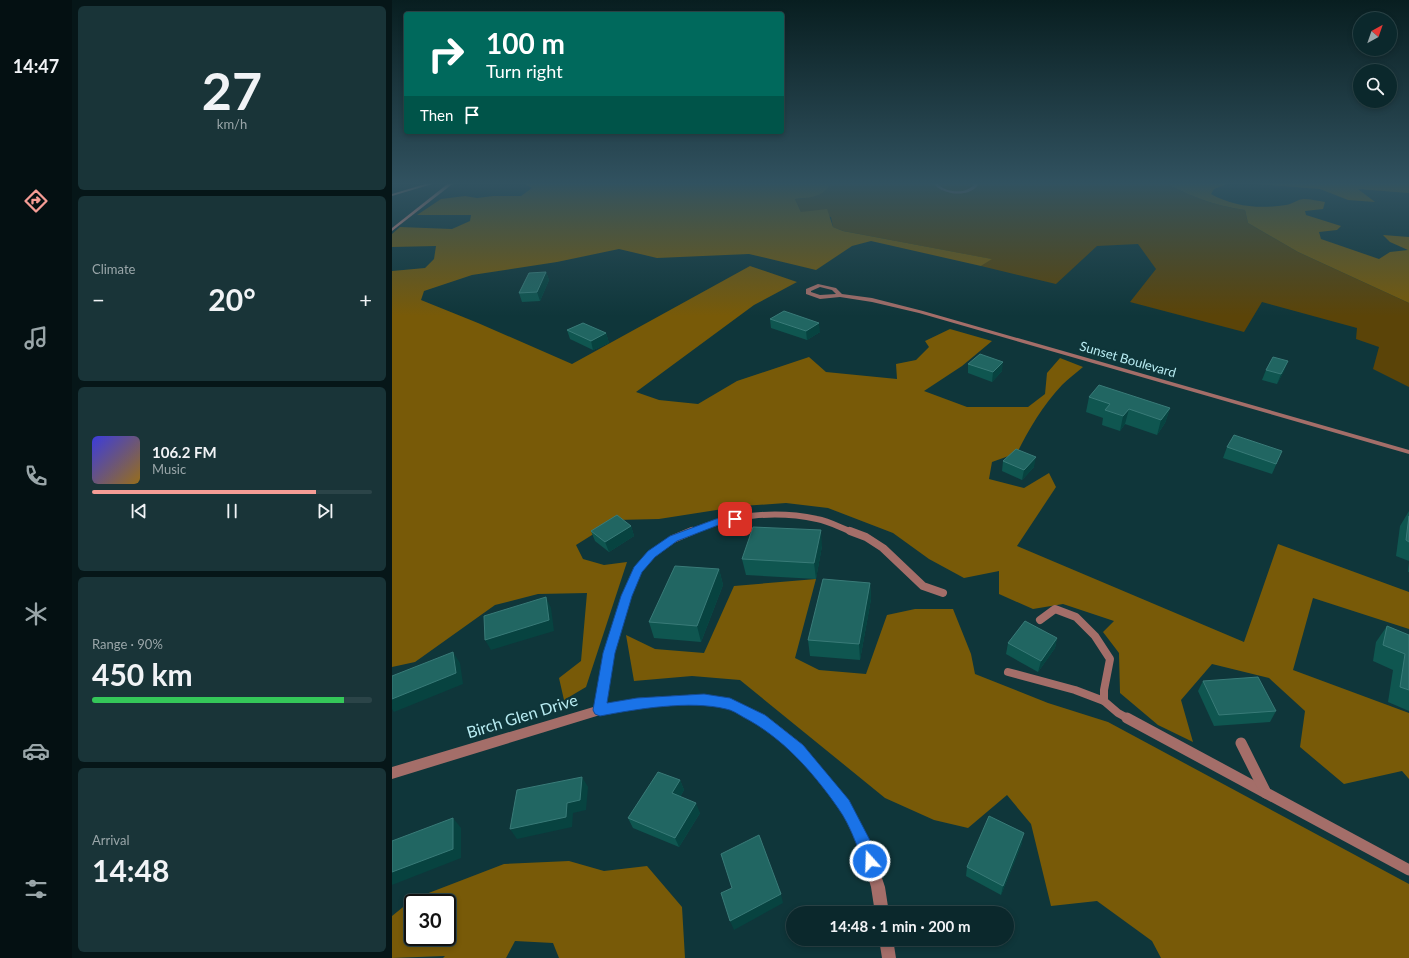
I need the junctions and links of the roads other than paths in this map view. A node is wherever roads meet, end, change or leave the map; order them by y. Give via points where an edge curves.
1 (840, 295) junction
2 (1409, 452) edge
3 (943, 593) dead end
4 (1040, 620) dead end
5 (1008, 672) dead end
6 (1104, 701) junction
7 (600, 710) junction
8 (1241, 743) dead end
9 (392, 773) edge
10 (1266, 793) junction
11 (1409, 870) edge
12 (881, 906) edge
13 (887, 946) edge
14 (889, 958) edge

1 - 1 street, Sunset Boulevard via 829,287 820,286 808,290 812,295 820,297
1 - 2 street, Sunset Boulevard via 921,312
3 - 7 lane via 923,586 883,548 866,537 818,519 772,514 720,521 673,539 652,554 638,570 626,596 609,653
4 - 6 lane via 1055,609 1076,616 1095,636 1110,659
5 - 6 lane via 1075,690
6 - 10 lane via 1118,713
7 - 9 street, Birch Glen Drive
7 - 12 street, Birch Glen Drive via 637,703 704,699 730,704 760,719 799,749 844,804 866,848
8 - 10 lane
10 - 11 lane
13 - 14 street

